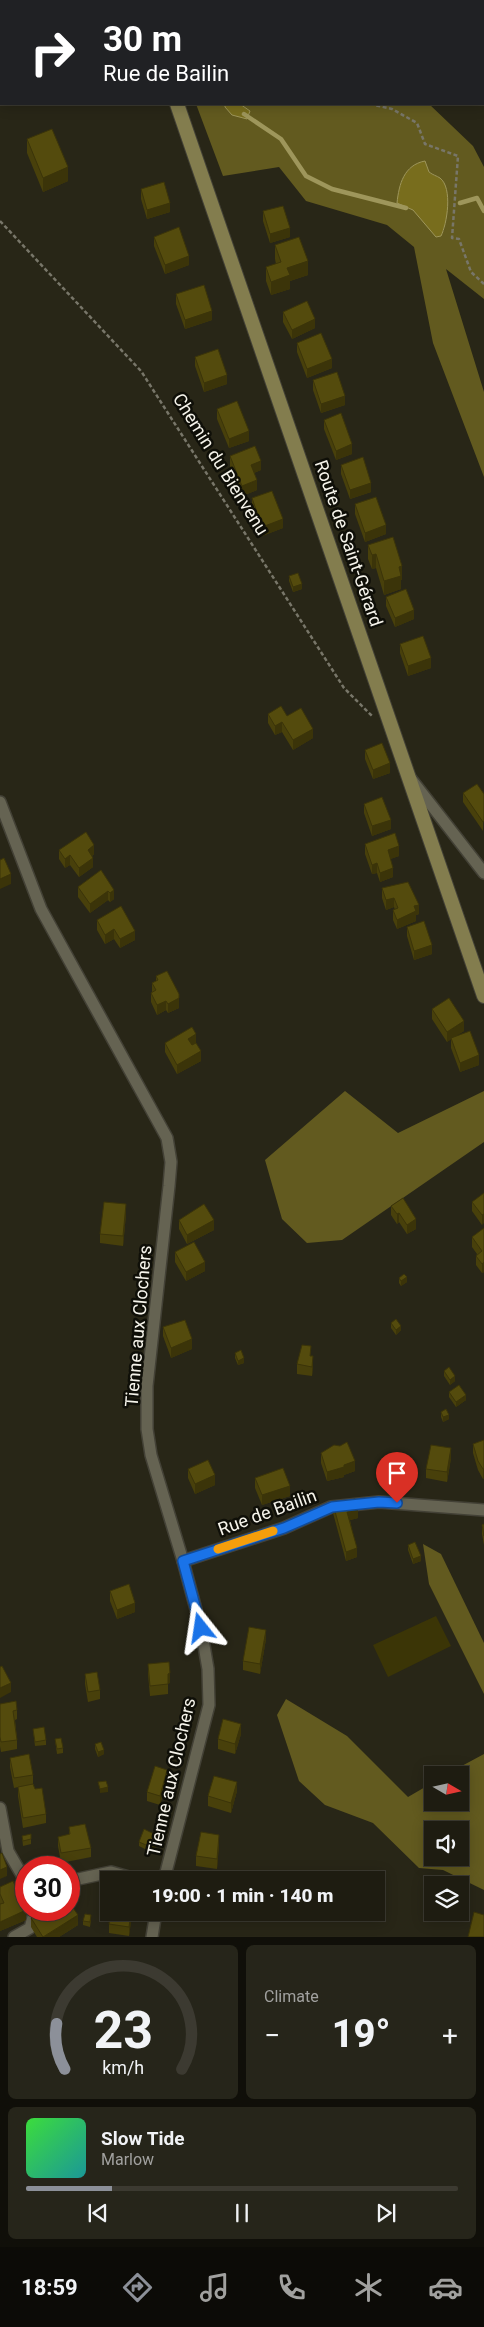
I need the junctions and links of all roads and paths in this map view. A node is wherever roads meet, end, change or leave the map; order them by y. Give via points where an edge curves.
1 (177, 105) edge
2 (374, 105) edge
3 (0, 221) edge
4 (484, 284) edge
5 (376, 720) dead end
6 (409, 776) junction
7 (0, 802) edge
8 (484, 873) edge
9 (484, 996) edge
10 (484, 1510) edge
11 (183, 1561) junction
12 (0, 1808) edge
13 (15, 1863) edge
14 (166, 1871) edge
15 (100, 1874) edge
16 (80, 1879) edge
17 (32, 1921) edge
18 (155, 1921) edge
19 (14, 1937) edge
20 (152, 1937) edge

1 - 6 main road, Route de Saint-Gérard
2 - 4 path via 392,109 417,123 425,144 458,156 452,238 460,239 471,272
3 - 5 path, Chemin du Bienvenu via 141,371 344,688
6 - 8 street
6 - 9 main road, Route de Saint-Gérard
7 - 11 street, Tienne aux Clochers via 41,908 167,1138 169,1186 147,1386 147,1429 151,1455
10 - 11 street, Rue de Bailin via 379,1502 332,1507 284,1528
11 - 14 street, Tienne aux Clochers via 203,1636 209,1705
12 - 13 street via 8,1851
15 - 16 street
17 - 19 street via 30,1928
18 - 20 street

